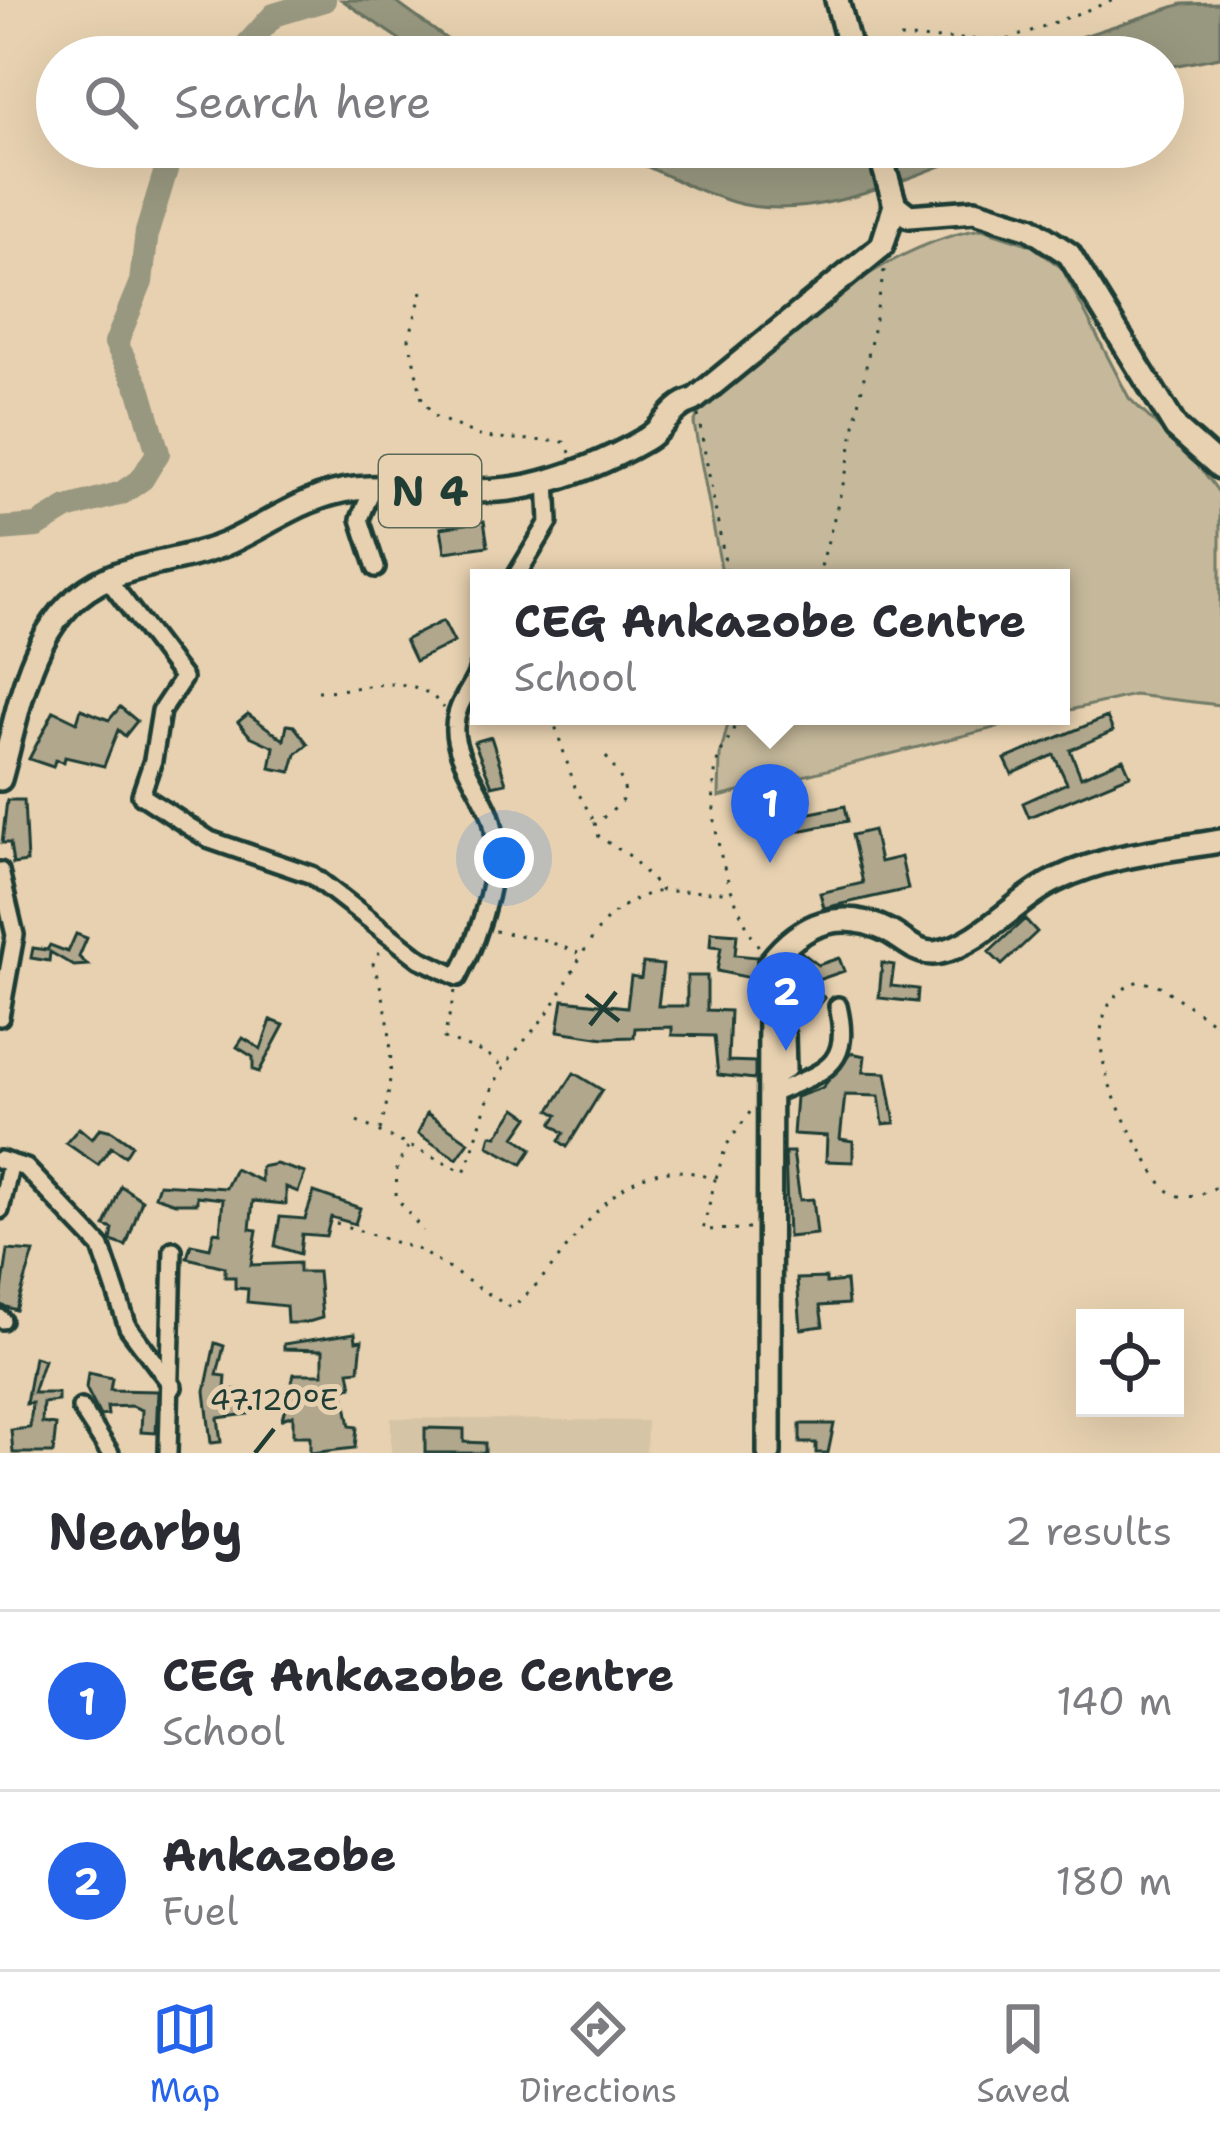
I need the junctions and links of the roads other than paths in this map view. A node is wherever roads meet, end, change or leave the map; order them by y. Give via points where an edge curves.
1 (837, 0) edge
2 (846, 36) edge
3 (884, 168) edge
4 (895, 205) junction
5 (1220, 467) edge
6 (548, 479) junction
7 (371, 490) junction
8 (376, 568) dead end
9 (520, 569) edge
10 (107, 578) junction
11 (470, 683) edge
12 (0, 778) edge
13 (1220, 841) edge
14 (0, 871) edge
15 (838, 1006) dead end
16 (0, 1018) edge
17 (769, 1088) junction
18 (5, 1161) edge
19 (0, 1210) edge
20 (173, 1250) dead end
21 (173, 1387) junction
22 (81, 1408) dead end
23 (110, 1453) edge
24 (168, 1453) edge
25 (769, 1453) edge

1 - 2 main road
3 - 4 main road
4 - 5 main road via 909,216 975,211 1030,228 1069,254 1176,428
4 - 6 main road, N 4 via 891,229 867,263 680,404 650,437
6 - 7 main road, N 4 via 469,492
6 - 9 street via 549,522
7 - 8 street via 359,519
7 - 10 main road, N 4 via 305,503 196,555
10 - 11 street via 183,678 160,711 141,795 210,840 312,875 436,970 458,977 497,858 454,732
10 - 12 main road, N 4 via 52,621
13 - 17 main road via 1133,852 1057,879 945,951 919,951 848,918 802,931 770,963
14 - 16 street via 15,935
15 - 17 street via 842,1052 829,1067
17 - 25 main road
18 - 19 street
18 - 21 street via 26,1168 101,1247 128,1328
20 - 21 street
21 - 24 street
22 - 23 street

